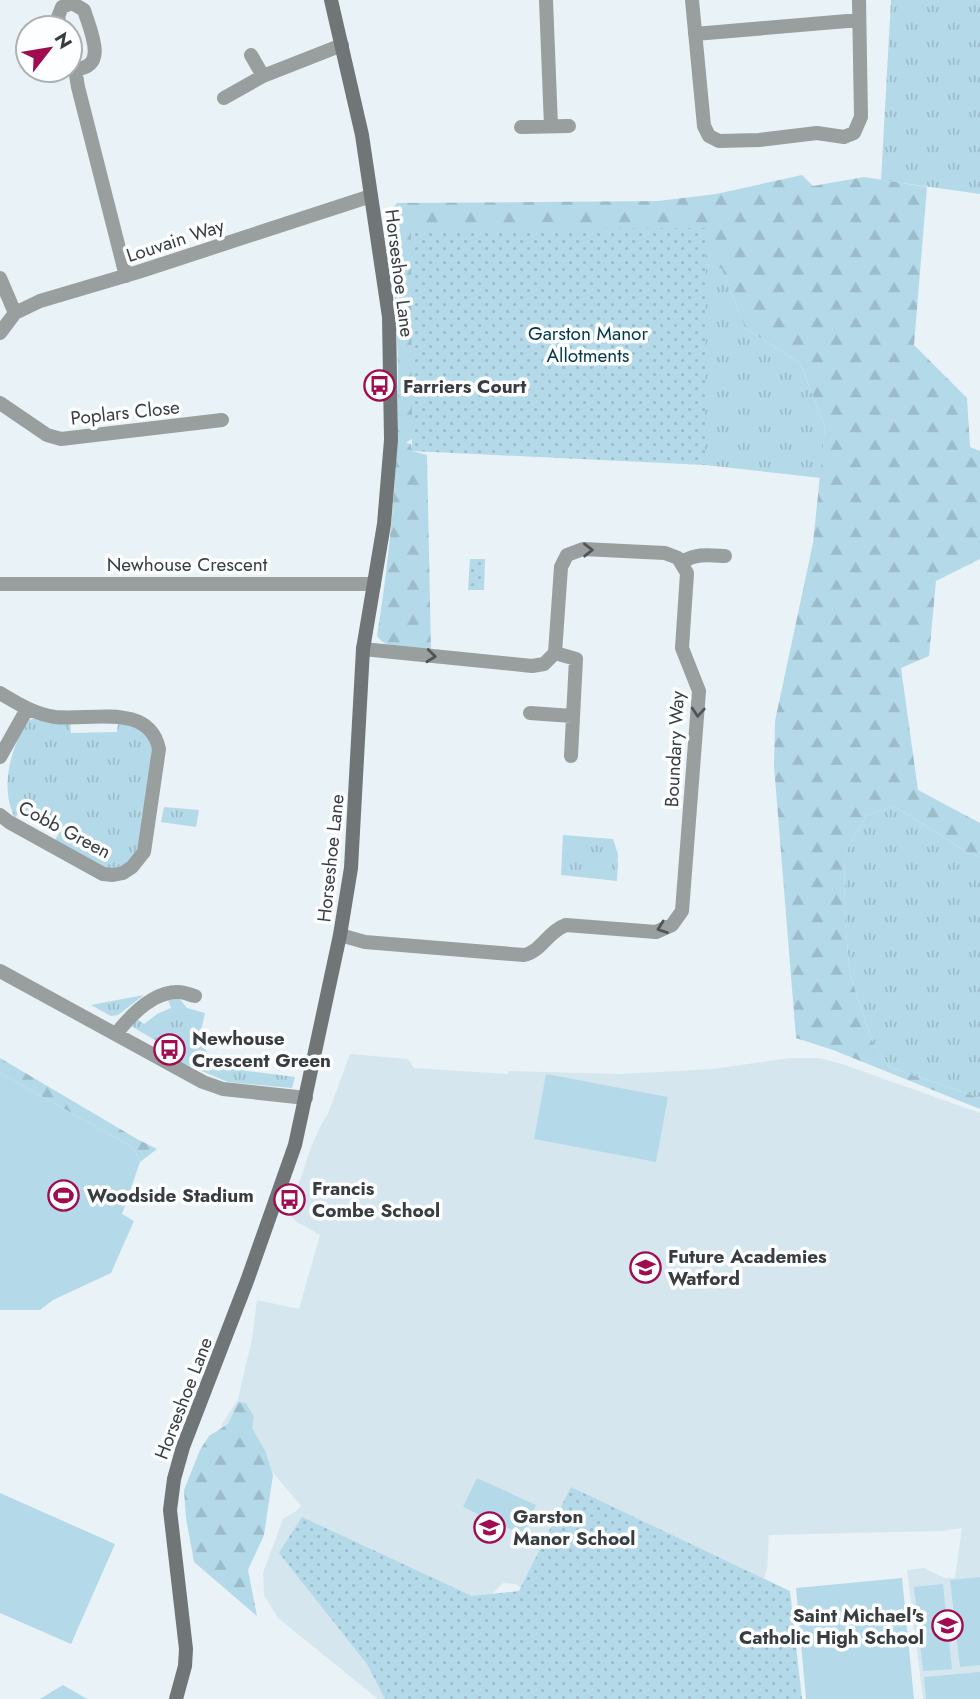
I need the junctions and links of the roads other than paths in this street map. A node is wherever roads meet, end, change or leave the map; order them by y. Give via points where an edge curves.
1 (331, 0) edge
2 (546, 0) edge
3 (692, 0) edge
4 (859, 0) edge
5 (59, 14) edge
6 (84, 14) edge
7 (84, 16) edge
8 (859, 20) junction
9 (695, 34) junction
10 (342, 45) junction
11 (251, 55) dead end
12 (84, 65) edge
13 (263, 76) junction
14 (77, 84) edge
15 (225, 98) dead end
16 (551, 126) junction
17 (569, 126) dead end
18 (521, 127) dead end
19 (371, 196) junction
20 (127, 275) junction
21 (0, 278) edge
22 (15, 313) junction
23 (0, 333) edge
24 (0, 403) edge
25 (222, 421) dead end
26 (725, 556) dead end
27 (682, 562) junction
28 (0, 584) edge
29 (374, 584) junction
30 (363, 649) junction
31 (555, 653) junction
32 (0, 693) edge
33 (27, 709) junction
34 (530, 713) dead end
35 (572, 716) junction
36 (570, 756) dead end
37 (0, 757) edge
38 (0, 815) edge
39 (340, 935) junction
40 (0, 971) edge
41 (195, 996) dead end
42 (116, 1034) junction
43 (306, 1098) junction
44 (176, 1699) edge

1 - 10 street, Horseshoe Lane
2 - 16 street
3 - 9 street
4 - 8 street
5 - 6 street via 72,3 81,6
7 - 12 street via 96,54 90,65
8 - 9 street
8 - 9 street via 861,117 854,133 844,136 817,133 719,141 709,135 704,126
10 - 13 street
10 - 19 street, Horseshoe Lane
11 - 13 street
13 - 15 street
14 - 20 street
16 - 17 street
16 - 18 street
19 - 20 street, Louvain Way
19 - 29 street, Horseshoe Lane via 389,317 391,440
20 - 22 street, Louvain Way
21 - 22 street
22 - 23 street, Louvain Way
24 - 25 street, Poplars Close via 47,435 61,439
26 - 27 street via 702,554
31 -> 27 street via 561,567 567,555 583,549 665,553
27 -> 39 street, Boundary Way via 688,584 682,648 699,691 678,919 656,932 566,925 524,955 365,942
28 - 29 street, Newhouse Crescent
29 - 30 street, Horseshoe Lane
30 -> 31 street via 532,666 544,664
30 - 39 street, Horseshoe Lane via 352,858
31 - 35 street via 576,659
32 - 33 street, Cobb Green
33 - 37 street
33 - 38 street, Cobb Green via 54,717 127,718 150,729 159,749 144,852 124,873 103,874
34 - 35 street
35 - 36 street
39 - 43 street, Horseshoe Lane
40 - 42 street
41 - 42 street via 179,992 154,998
42 - 43 street via 223,1089
43 - 44 street, Horseshoe Lane via 271,1217 174,1479 170,1521 186,1648

